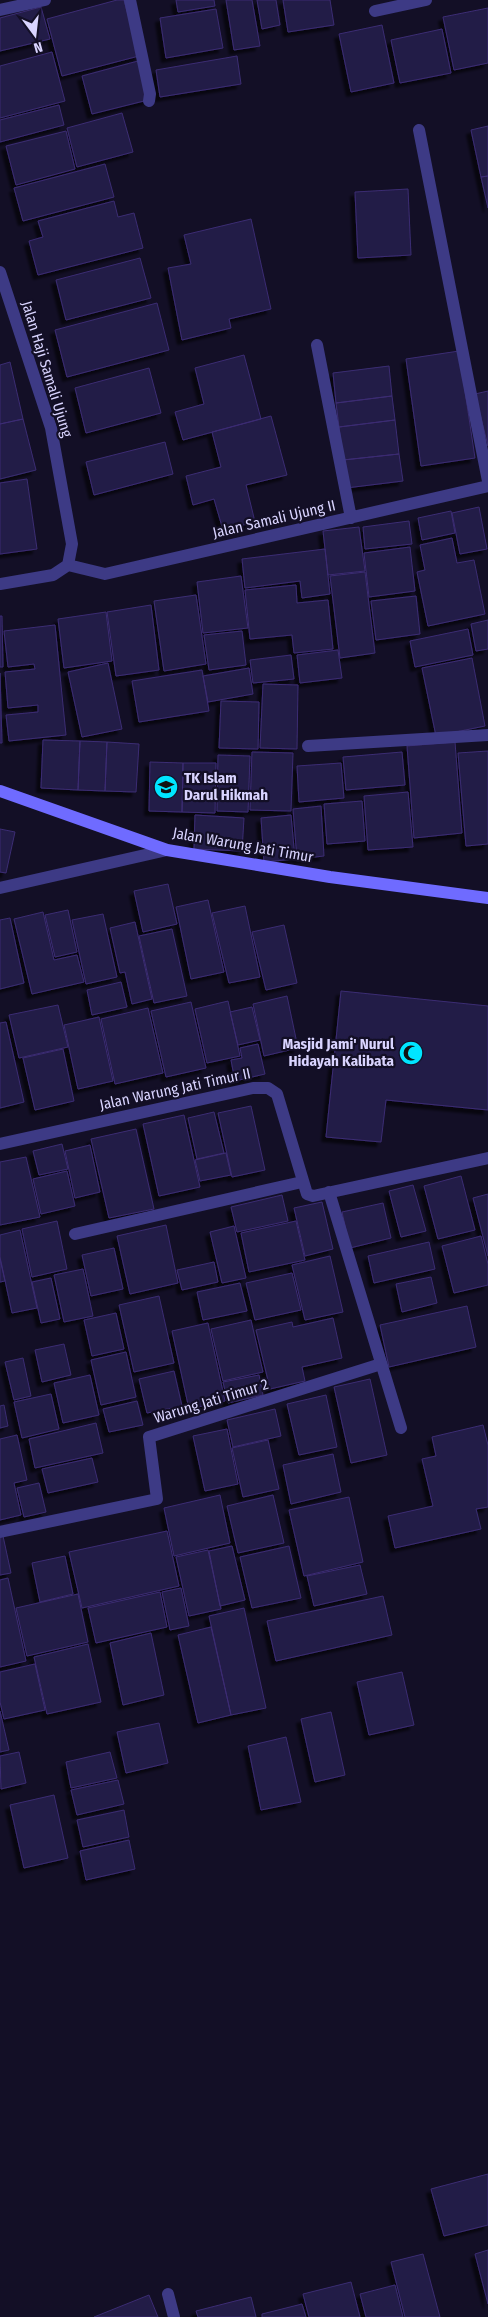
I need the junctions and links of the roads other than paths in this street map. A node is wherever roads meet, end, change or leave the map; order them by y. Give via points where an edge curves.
1 (45, 0) edge
2 (130, 0) edge
3 (426, 0) edge
4 (0, 10) edge
5 (375, 11) dead end
6 (149, 101) dead end
7 (419, 130) dead end
8 (0, 272) edge
9 (317, 345) dead end
10 (488, 480) edge
11 (488, 486) edge
12 (351, 518) junction
13 (68, 565) junction
14 (0, 584) edge
15 (488, 735) edge
16 (308, 746) dead end
17 (0, 790) edge
18 (167, 850) junction
19 (0, 888) edge
20 (488, 898) edge
21 (0, 1144) edge
22 (488, 1158) edge
23 (302, 1182) junction
24 (329, 1192) junction
25 (74, 1234) dead end
26 (381, 1364) junction
27 (401, 1428) dead end
28 (0, 1532) edge
29 (168, 2294) dead end
30 (174, 2317) edge

1 - 4 street
2 - 6 street
3 - 5 street
7 - 10 street
8 - 13 street, Jalan Haji Samali Ujung via 51,428 72,544
9 - 12 street
11 - 12 street, Jalan Samali Ujung II
12 - 13 street, Jalan Samali Ujung II via 104,574
13 - 14 street via 53,575
15 - 16 street
17 - 18 main road, Jalan Warung Jati Timur
18 - 19 street
18 - 20 main road, Jalan Warung Jati Timur via 330,877
21 - 23 street, Jalan Warung Jati Timur II via 253,1088 268,1088 277,1094
22 - 24 street
23 - 24 street via 307,1194 313,1196
23 - 25 street
24 - 26 street
26 - 27 street
26 - 28 street, Warung Jati Timur 2 via 149,1437 157,1499
29 - 30 street

